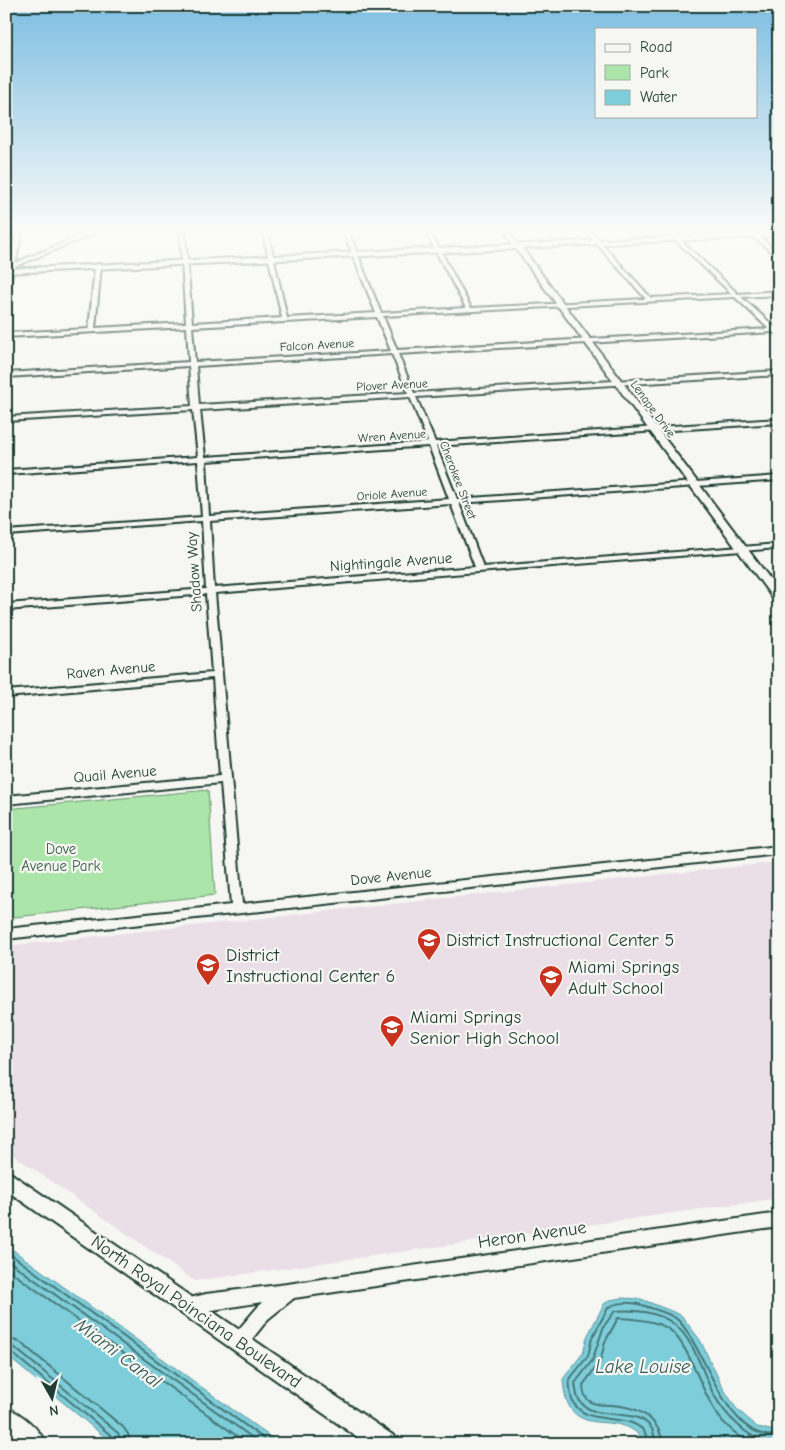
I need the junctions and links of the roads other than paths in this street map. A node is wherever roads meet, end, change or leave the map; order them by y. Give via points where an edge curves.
1 (95, 301) edge
2 (188, 301) edge
3 (280, 301) edge
4 (373, 301) edge
5 (465, 301) edge
6 (558, 301) edge
7 (638, 301) edge
8 (743, 301) edge
9 (561, 305) junction
10 (470, 310) junction
11 (379, 315) junction
12 (285, 320) junction
13 (189, 325) junction
14 (92, 330) junction
15 (777, 332) edge
16 (6, 335) edge
17 (587, 341) junction
18 (394, 352) junction
19 (192, 364) junction
20 (779, 373) edge
21 (6, 375) edge
22 (618, 383) junction
23 (412, 395) junction
24 (196, 408) junction
25 (6, 419) edge
26 (779, 421) edge
27 (652, 430) junction
28 (432, 444) junction
29 (202, 461) junction
30 (6, 472) edge
31 (779, 478) edge
32 (693, 484) junction
33 (454, 501) junction
34 (205, 518) junction
35 (6, 534) edge
36 (779, 546) edge
37 (741, 549) junction
38 (480, 569) junction
39 (210, 590) junction
40 (779, 600) edge
41 (6, 606) edge
42 (218, 676) junction
43 (6, 694) edge
44 (226, 779) junction
45 (6, 800) edge
46 (779, 850) edge
47 (237, 909) junction
48 (6, 934) edge
49 (6, 1179) edge
50 (779, 1220) edge
51 (291, 1290) junction
52 (188, 1306) junction
53 (239, 1342) junction
54 (386, 1444) edge

1 - 14 street
2 - 13 street, Shadow Way
3 - 12 street
4 - 11 street, Cherokee Street
5 - 10 street
6 - 9 street, Lenape Drive
7 - 9 street
8 - 15 street
9 - 10 street
9 - 17 street, Lenape Drive
10 - 11 street
11 - 12 street
11 - 18 street, Cherokee Street
12 - 13 street
13 - 14 street
13 - 19 street, Shadow Way
14 - 16 street
15 - 17 street, Falcon Avenue
17 - 18 street, Falcon Avenue
17 - 22 street, Lenape Drive
18 - 19 street, Falcon Avenue
18 - 23 street, Cherokee Street
19 - 21 street, Falcon Avenue
19 - 24 street, Shadow Way
20 - 22 street, Plover Avenue
22 - 23 street, Plover Avenue
22 - 27 street, Lenape Drive
23 - 24 street, Plover Avenue
23 - 28 street, Cherokee Street
24 - 25 street, Plover Avenue
24 - 29 street, Shadow Way
26 - 27 street, Wren Avenue
27 - 28 street, Wren Avenue
27 - 32 street, Lenape Drive
28 - 29 street, Wren Avenue
28 - 33 street, Cherokee Street
29 - 30 street, Wren Avenue
29 - 34 street, Shadow Way
31 - 32 street, Oriole Avenue
32 - 33 street, Oriole Avenue
32 - 37 street, Lenape Drive
33 - 34 street, Oriole Avenue
33 - 38 street, Cherokee Street
34 - 35 street, Oriole Avenue
34 - 39 street, Shadow Way
36 - 37 street, Nightingale Avenue
37 - 38 street, Nightingale Avenue
37 - 40 street, Lenape Drive
38 - 39 street, Nightingale Avenue
39 - 41 street, Nightingale Avenue
39 - 42 street, Shadow Way
42 - 43 street, Raven Avenue
42 - 44 street, Shadow Way
44 - 45 street, Quail Avenue
44 - 47 street, Shadow Way
46 - 47 street, Dove Avenue
47 - 48 street, Dove Avenue
49 - 52 street, North Royal Poinciana Boulevard
50 - 51 street, Heron Avenue
51 - 52 street, Heron Avenue
51 - 53 street, Heron Avenue via 264,1310
52 - 53 street, North Royal Poinciana Boulevard
53 - 54 street, North Royal Poinciana Boulevard

